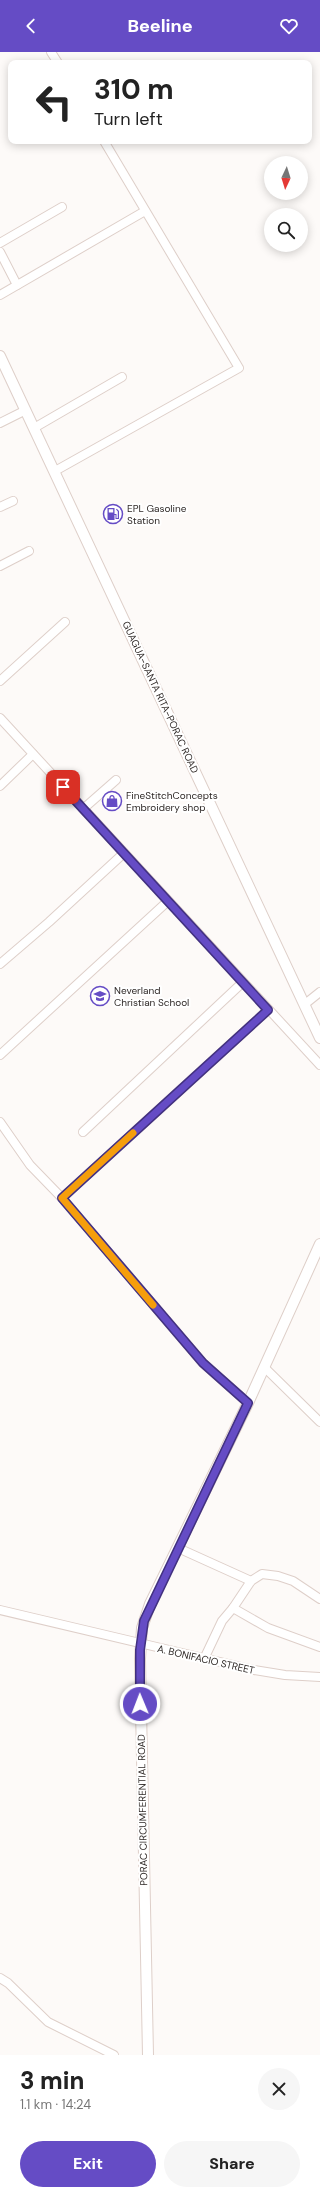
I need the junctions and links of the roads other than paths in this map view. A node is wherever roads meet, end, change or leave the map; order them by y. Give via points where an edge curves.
1 (106, 144) edge
2 (62, 207) dead end
3 (145, 211) junction
4 (0, 243) edge
5 (0, 252) edge
6 (17, 285) junction
7 (0, 295) edge
8 (0, 356) edge
9 (122, 377) dead end
10 (26, 410) junction
11 (0, 423) edge
12 (34, 428) junction
13 (55, 472) junction
14 (13, 501) dead end
15 (0, 507) edge
16 (29, 551) dead end
17 (0, 566) edge
18 (65, 622) dead end
19 (0, 681) edge
20 (0, 718) edge
21 (33, 754) junction
22 (116, 780) dead end
23 (0, 786) edge
24 (83, 809) junction
25 (124, 854) junction
26 (168, 901) junction
27 (0, 964) edge
28 (242, 982) junction
29 (320, 992) edge
30 (305, 1004) junction
31 (268, 1010) junction
32 (320, 1038) edge
33 (0, 1055) edge
34 (320, 1065) edge
35 (0, 1122) edge
36 (83, 1132) dead end
37 (62, 1198) junction
38 (320, 1244) edge
39 (264, 1367) junction
40 (248, 1403) junction
41 (320, 1422) edge
42 (178, 1548) junction
43 (251, 1580) junction
44 (320, 1599) edge
45 (234, 1608) junction
46 (0, 1610) edge
47 (140, 1643) junction
48 (320, 1647) edge
49 (204, 1659) junction
50 (320, 1677) edge
51 (0, 1978) edge
52 (114, 2055) edge
53 (148, 2055) edge

1 - 3 street
2 - 4 street
3 - 6 street
3 - 13 street via 239,368
5 - 6 street
6 - 7 street
8 - 10 main road, GUAGUA-SANTA RITA-PORAC ROAD
9 - 12 street
10 - 11 street
10 - 12 main road, GUAGUA-SANTA RITA-PORAC ROAD
12 - 13 main road, GUAGUA-SANTA RITA-PORAC ROAD
13 - 30 main road, GUAGUA-SANTA RITA-PORAC ROAD
14 - 15 street
16 - 17 street
18 - 19 street
20 - 21 street
21 - 23 street
21 - 24 street
22 - 24 street
24 - 25 street
25 - 26 street
25 - 27 street
26 - 28 street
26 - 33 street
28 - 31 street
28 - 36 street
29 - 30 street
30 - 32 main road, GUAGUA-SANTA RITA-PORAC ROAD
31 - 34 street
31 - 37 street
35 - 37 street via 30,1165
37 - 40 street via 203,1363
38 - 39 main road, PORAC CIRCUMFERENTIAL ROAD
39 - 40 main road, PORAC CIRCUMFERENTIAL ROAD
39 - 41 street
40 - 42 main road, PORAC CIRCUMFERENTIAL ROAD
42 - 43 street
42 - 47 main road, PORAC CIRCUMFERENTIAL ROAD via 150,1604
43 - 44 street via 262,1574 278,1576 293,1581
43 - 45 street
45 - 48 street via 268,1628
45 - 49 street via 222,1620
46 - 47 street, A. BONIFACIO STREET
47 - 49 street, A. BONIFACIO STREET
47 - 53 main road, PORAC CIRCUMFERENTIAL ROAD
49 - 50 street, A. BONIFACIO STREET via 285,1675
51 - 52 street via 48,2022

